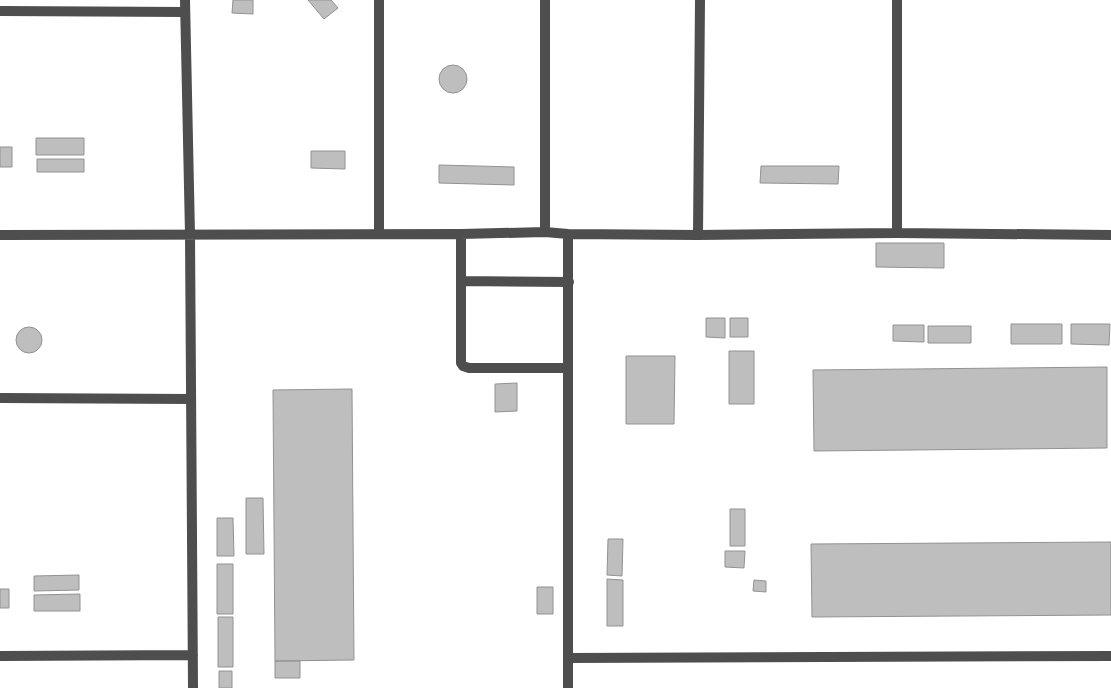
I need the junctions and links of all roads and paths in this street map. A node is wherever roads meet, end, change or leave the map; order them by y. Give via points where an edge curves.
1 (185, 0) edge
2 (379, 0) edge
3 (545, 0) edge
4 (700, 0) edge
5 (897, 0) edge
6 (0, 10) edge
7 (185, 12) junction
8 (544, 232) junction
9 (897, 233) junction
10 (190, 234) junction
11 (379, 234) junction
12 (461, 234) junction
13 (568, 234) junction
14 (0, 235) edge
15 (698, 235) junction
16 (1111, 235) edge
17 (461, 281) junction
18 (569, 282) junction
19 (568, 368) junction
20 (0, 398) edge
21 (191, 399) junction
22 (193, 655) junction
23 (0, 656) edge
24 (1111, 656) edge
25 (568, 658) junction
26 (193, 688) edge
27 (568, 688) edge

1 - 7 lane
2 - 11 lane
3 - 8 lane
4 - 15 lane
5 - 9 lane
6 - 7 lane
7 - 10 lane
8 - 12 lane
8 - 13 lane
9 - 15 lane
9 - 16 lane
10 - 11 lane
10 - 14 lane
10 - 21 lane
11 - 12 lane
12 - 17 lane
13 - 15 lane
13 - 18 lane
17 - 18 lane
17 - 19 lane via 463,366
18 - 19 lane
19 - 25 lane
20 - 21 lane
21 - 22 lane
22 - 23 lane
22 - 26 lane
24 - 25 lane
25 - 27 lane

